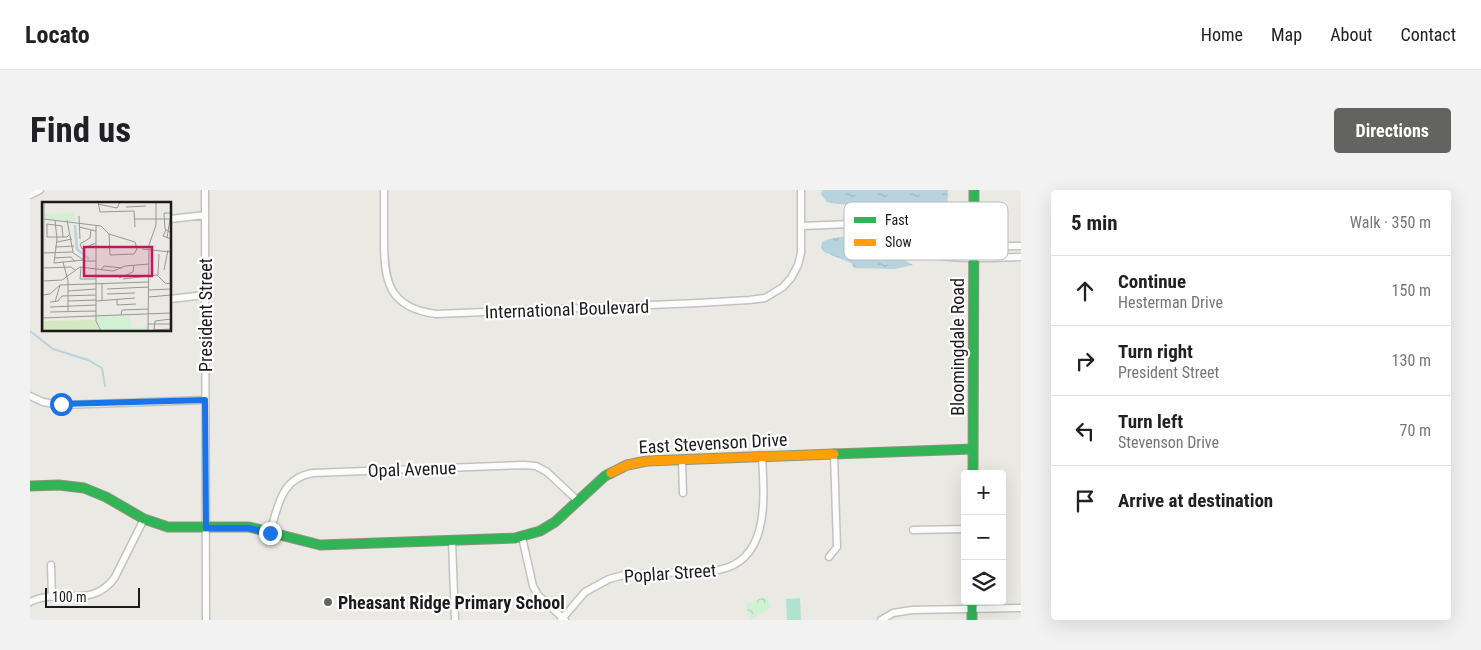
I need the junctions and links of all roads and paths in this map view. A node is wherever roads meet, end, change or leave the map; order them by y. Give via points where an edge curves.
1 (40, 190) edge
2 (205, 190) edge
3 (384, 190) edge
4 (801, 190) edge
5 (30, 195) edge
6 (205, 215) junction
7 (171, 219) edge
8 (844, 224) edge
9 (801, 226) junction
10 (1008, 246) edge
11 (1021, 246) edge
12 (1008, 257) edge
13 (1021, 257) edge
14 (974, 260) edge
15 (205, 295) junction
16 (171, 299) edge
17 (30, 396) edge
18 (205, 400) junction
19 (973, 449) junction
20 (834, 454) junction
21 (762, 456) junction
22 (682, 460) junction
23 (973, 470) edge
24 (30, 486) edge
25 (683, 493) dead end
26 (578, 501) junction
27 (144, 519) junction
28 (206, 528) junction
29 (961, 529) edge
30 (913, 530) dead end
31 (270, 533) junction
32 (522, 537) junction
33 (452, 541) junction
34 (830, 557) dead end
35 (51, 565) dead end
36 (52, 597) junction
37 (30, 602) edge
38 (972, 605) edge
39 (1021, 608) edge
40 (563, 619) edge
41 (206, 620) edge
42 (455, 620) edge
43 (881, 620) edge
44 (972, 620) edge

1 - 5 street
2 - 6 street, President Street
3 - 9 street, International Boulevard via 384,264 388,284 396,297 410,307 436,314 758,299 776,292 794,274 800,253
4 - 9 street, International Boulevard
6 - 7 street
6 - 15 street, President Street
8 - 9 street
10 - 11 street
12 - 13 street
14 - 19 street, Bloomingdale Road
15 - 16 street
15 - 18 street, President Street
17 - 18 street via 61,404
18 - 28 street, President Street
19 - 20 street, East Stevenson Drive
19 - 23 street, Bloomingdale Road
20 - 21 street, East Stevenson Drive
20 - 34 street via 837,546
21 - 22 street, East Stevenson Drive
21 - 40 street, Poplar Street via 763,513 759,531 743,560 718,570 624,575 609,579 585,592
22 - 25 street
22 - 26 street, East Stevenson Drive via 626,465 605,476
24 - 27 street, East Stevenson Drive via 84,488
26 - 31 street, Opal Avenue via 547,472 524,464 302,474 285,489
26 - 32 street, East Stevenson Drive via 555,522
27 - 28 street, East Stevenson Drive via 168,527
27 - 36 street via 115,577 106,588 90,595
28 - 31 street, East Stevenson Drive via 248,528
28 - 41 street, President Street
29 - 30 street
31 - 33 street, East Stevenson Drive via 320,545
32 - 33 street, East Stevenson Drive
32 - 40 street via 533,586
33 - 42 street
35 - 36 street
36 - 37 street
38 - 39 street
38 - 43 street via 901,611
38 - 44 street

